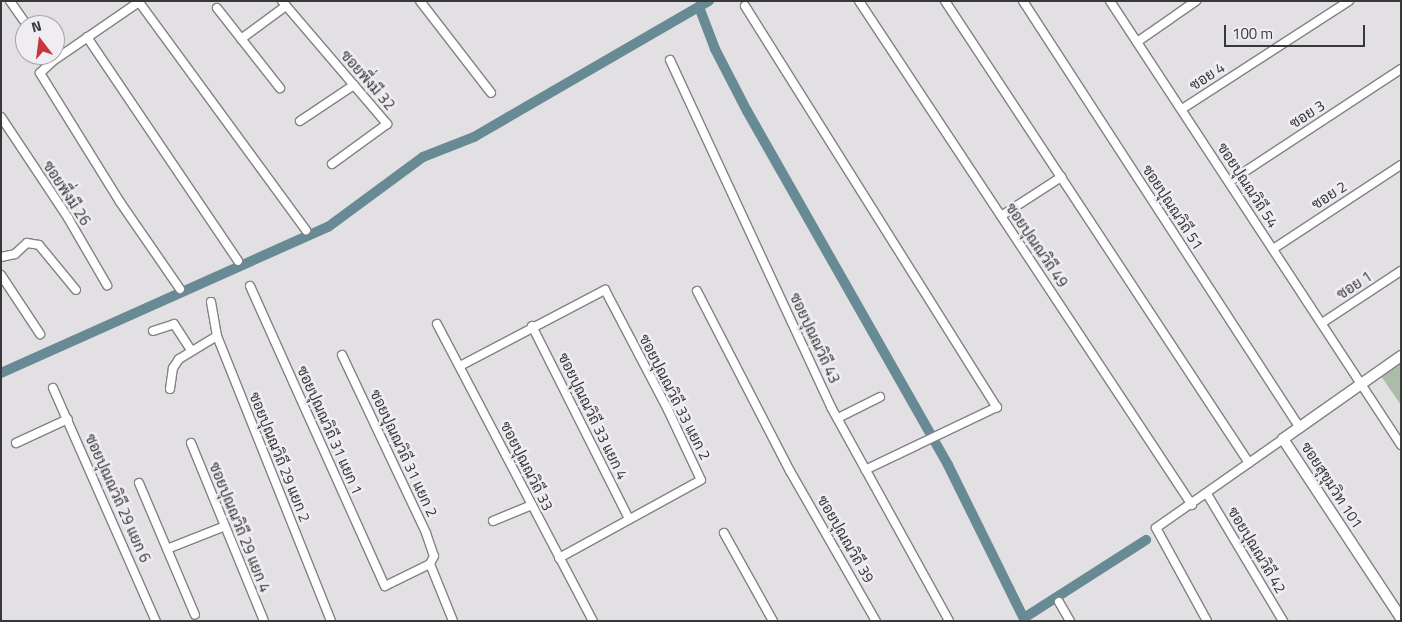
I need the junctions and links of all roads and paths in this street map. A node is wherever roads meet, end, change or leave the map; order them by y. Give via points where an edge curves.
1 (10, 1) edge
2 (122, 1) edge
3 (420, 1) edge
4 (859, 1) edge
5 (945, 1) edge
6 (1023, 1) edge
7 (1110, 1) edge
8 (1196, 1) edge
9 (1349, 1) edge
10 (284, 4) edge
11 (745, 6) dead end
12 (217, 8) dead end
13 (128, 9) junction
14 (20, 15) edge
15 (87, 37) junction
16 (242, 39) junction
17 (1137, 42) junction
18 (65, 49) edge
19 (670, 60) dead end
20 (45, 65) edge
21 (1401, 69) edge
22 (354, 85) junction
23 (280, 88) dead end
24 (491, 93) dead end
25 (1182, 109) junction
26 (1, 117) edge
27 (300, 121) dead end
28 (332, 164) dead end
29 (1401, 165) edge
30 (1061, 176) junction
31 (1229, 182) junction
32 (1001, 216) junction
33 (306, 230) dead end
34 (1273, 249) junction
35 (1, 257) edge
36 (238, 260) dead end
37 (1401, 271) edge
38 (1, 275) edge
39 (107, 285) dead end
40 (250, 286) dead end
41 (180, 289) dead end
42 (76, 290) dead end
43 (697, 291) dead end
44 (211, 302) dead end
45 (1322, 323) junction
46 (438, 324) dead end
47 (532, 326) junction
48 (153, 331) dead end
49 (40, 334) dead end
50 (217, 336) junction
51 (190, 349) junction
52 (342, 355) dead end
53 (1401, 356) edge
54 (460, 366) junction
55 (1362, 384) junction
56 (53, 388) dead end
57 (170, 389) dead end
58 (880, 397) dead end
59 (838, 418) junction
60 (68, 419) junction
61 (1300, 428) junction
62 (1284, 440) junction
63 (16, 443) dead end
64 (191, 443) dead end
65 (1401, 444) edge
66 (1249, 463) junction
67 (865, 470) junction
68 (139, 483) dead end
69 (1207, 494) junction
70 (532, 505) junction
71 (1192, 505) junction
72 (629, 519) junction
73 (493, 521) dead end
74 (225, 526) junction
75 (724, 533) dead end
76 (167, 549) junction
77 (559, 558) junction
78 (430, 564) junction
79 (1059, 602) dead end
80 (195, 614) dead end
81 (1401, 618) edge
82 (156, 621) edge
83 (264, 621) edge
84 (331, 621) edge
85 (453, 621) edge
86 (593, 621) edge
87 (773, 621) edge
88 (876, 621) edge
89 (949, 621) edge
90 (1070, 621) edge
91 (1207, 621) edge
92 (1283, 621) edge

1 - 14 street
2 - 13 street
3 - 24 street
4 - 32 street, ซอยปุณณวิถี 49
5 - 30 street
6 - 61 street, ซอยปุณณวิถี 51
7 - 17 street, ซอยปุณณวิถี 54
8 - 17 street
9 - 25 street, ซอย 4
10 - 16 street
10 - 22 street, ซอยพึ่งมี 32
11 - 67 street via 997,407
12 - 16 street
13 - 15 street
13 - 33 street via 139,2
15 - 18 street
15 - 36 street
16 - 23 street
17 - 25 street, ซอยปุณณวิถี 54
19 - 59 street, ซอยปุณณวิถี 43
20 - 41 street via 40,71 42,79
21 - 31 street, ซอย 3
22 - 27 street
22 - 28 street, ซอยพึ่งมี 32 via 387,124
25 - 31 street, ซอยปุณณวิถี 54
26 - 39 street, ซอยพึ่งมี 26 via 68,218
29 - 34 street, ซอย 2
30 - 32 street
30 - 66 street
31 - 34 street, ซอยปุณณวิถี 54
32 - 71 street, ซอยปุณณวิถี 49
34 - 45 street, ซอยปุณณวิถี 54
35 - 42 street via 15,254 28,243 39,244
37 - 45 street, ซอย 1
38 - 49 street
40 - 78 street, ซอยปุณณวิถี 31 แยก 1 via 385,586
43 - 88 street, ซอยปุณณวิถี 39 via 790,471
44 - 50 street, ซอยปุณณวิถี 29 แยก 2
45 - 55 street, ซอยปุณณวิถี 54
46 - 54 street, ซอยปุณณวิถี 33
47 - 54 street
47 - 72 street, ซอยปุณณวิถี 33 แยก 4
47 - 72 street, ซอยปุณณวิถี 33 แยก 2 via 605,290 701,480
48 - 51 street via 174,324
50 - 51 street
50 - 84 street, ซอยปุณณวิถี 29 แยก 2
51 - 57 street via 173,368
52 - 78 street, ซอยปุณณวิถี 31 แยก 2 via 426,533 434,556
53 - 55 street, ซอยสุขุมวิท 101
54 - 70 street, ซอยปุณณวิถี 33
55 - 61 street, ซอยสุขุมวิท 101
55 - 65 street, ซอยปุณณวิถี 54
56 - 60 street, ซอยปุณณวิถี 29 แยก 6
58 - 59 street
59 - 67 street, ซอยปุณณวิถี 43
60 - 63 street
60 - 82 street, ซอยปุณณวิถี 29 แยก 6
61 - 62 street, ซอยสุขุมวิท 101
62 - 66 street
62 - 81 street, ซอยสุขุมวิท 101
64 - 74 street, ซอยปุณณวิถี 29 แยก 4
66 - 69 street
67 - 89 street, ซอยปุณณวิถี 43
68 - 76 street
69 - 71 street
69 - 92 street, ซอยปุณณวิถี 42
70 - 73 street
70 - 77 street, ซอยปุณณวิถี 33
71 - 91 street via 1156,528
72 - 77 street, ซอยปุณณวิถี 33 แยก 2
74 - 76 street
74 - 83 street, ซอยปุณณวิถี 29 แยก 4
75 - 87 street
76 - 80 street
77 - 86 street, ซอยปุณณวิถี 33
78 - 85 street, ซอยปุณณวิถี 31 แยก 2
79 - 90 street

